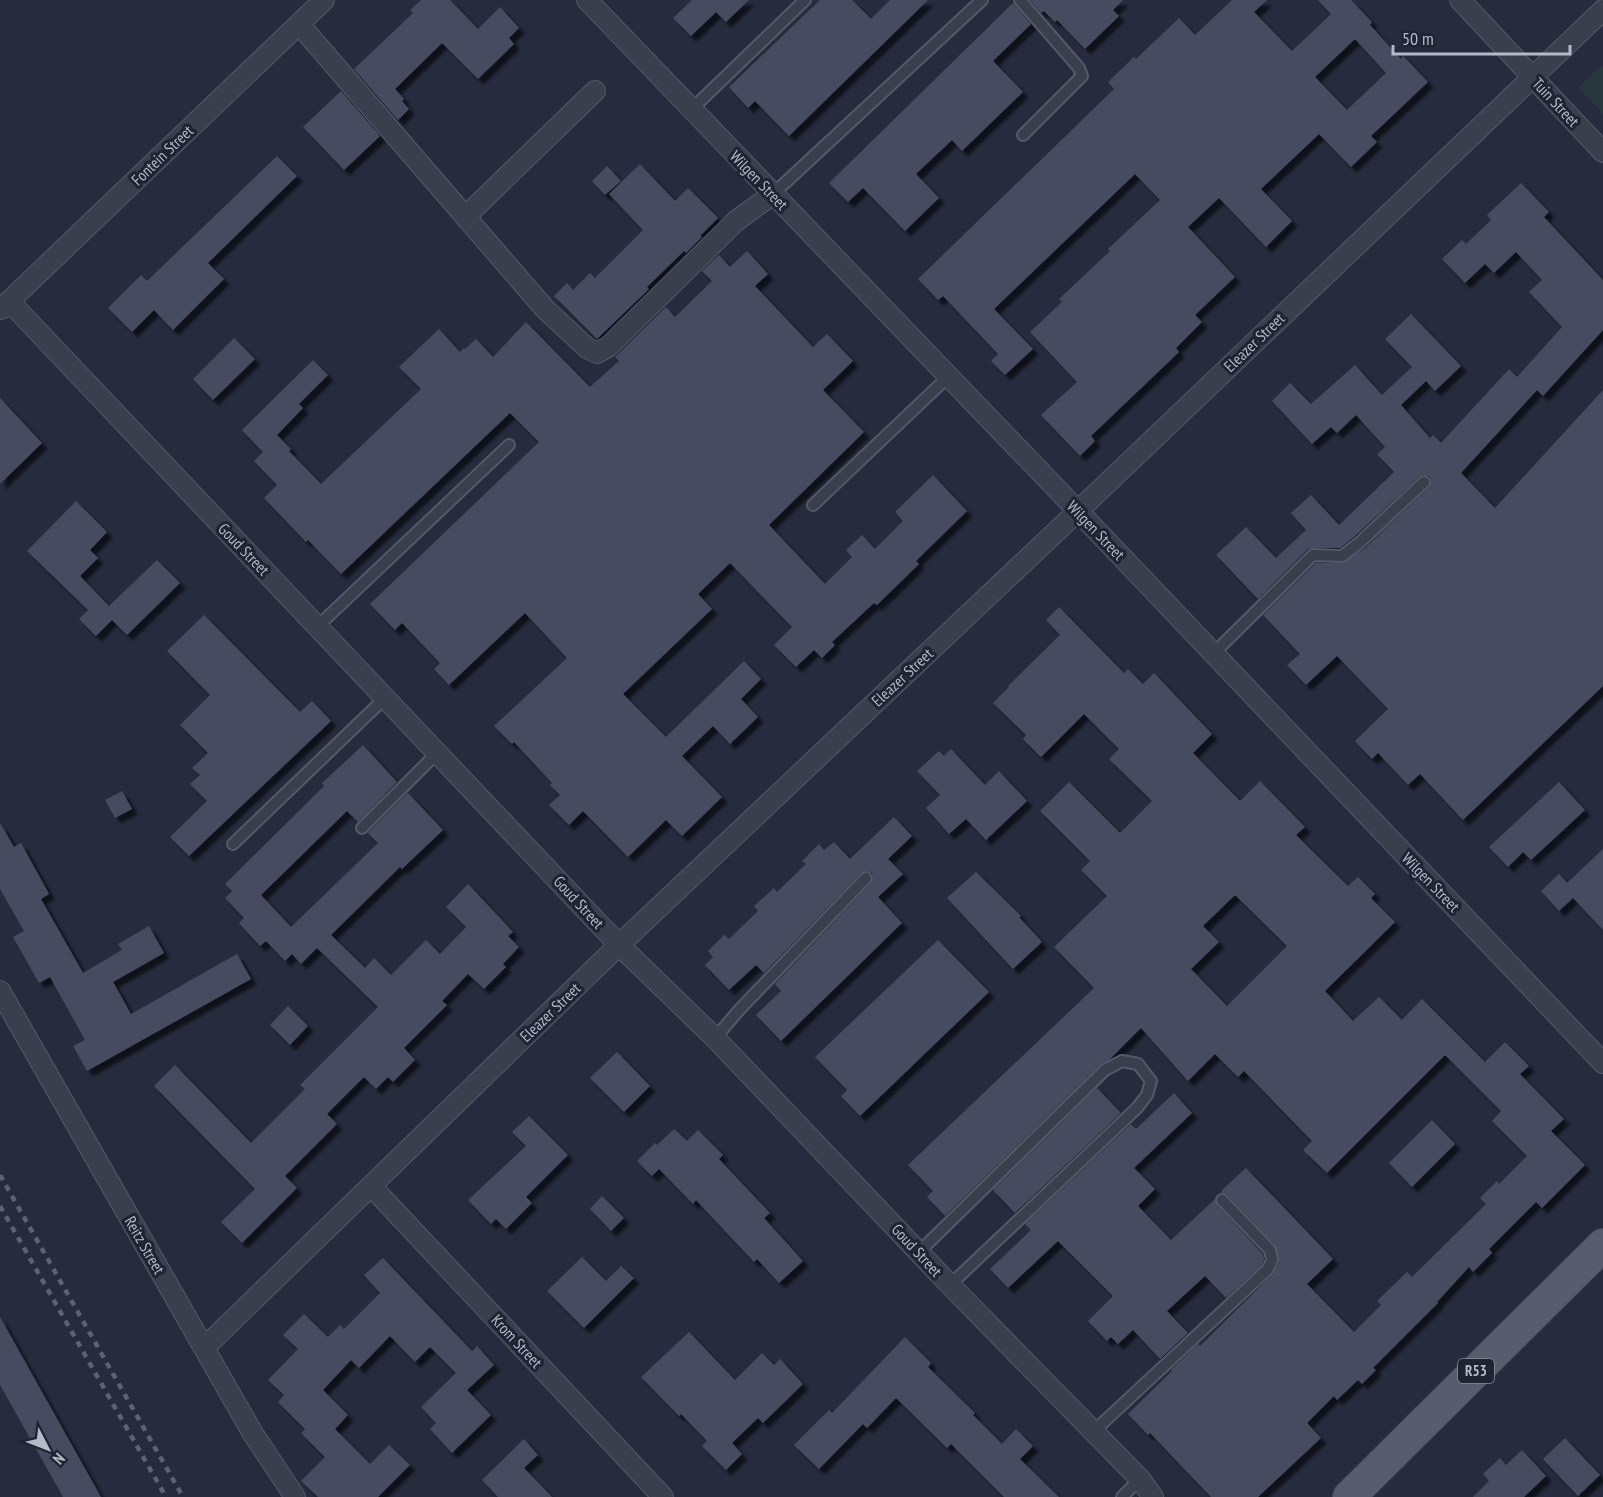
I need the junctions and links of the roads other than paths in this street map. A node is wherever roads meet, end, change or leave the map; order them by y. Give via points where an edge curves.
1 (324, 0) edge
2 (587, 0) edge
3 (805, 0) edge
4 (982, 0) edge
5 (1020, 0) edge
6 (1460, 0) edge
7 (1603, 10) edge
8 (299, 24) junction
9 (1532, 76) junction
10 (595, 91) dead end
11 (692, 109) junction
12 (1023, 135) dead end
13 (1603, 152) edge
14 (772, 194) junction
15 (466, 216) junction
16 (4, 305) edge
17 (949, 376) junction
18 (509, 445) dead end
19 (1424, 482) dead end
20 (813, 505) dead end
21 (1078, 511) junction
22 (318, 626) junction
23 (1214, 653) junction
24 (386, 697) junction
25 (438, 752) junction
26 (362, 828) dead end
27 (233, 844) dead end
28 (866, 878) dead end
29 (619, 945) junction
30 (0, 991) edge
31 (715, 1038) junction
32 (1603, 1063) edge
33 (371, 1185) junction
34 (1222, 1200) dead end
35 (1603, 1245) edge
36 (919, 1252) junction
37 (950, 1285) junction
38 (204, 1348) junction
39 (1093, 1432) junction
40 (1140, 1479) junction
41 (295, 1497) edge
42 (663, 1497) edge
43 (1122, 1497) edge
44 (1153, 1497) edge
45 (1348, 1497) edge

1 - 8 street, Fontein Street
2 - 11 street, Wilgen Street
3 - 11 lane
4 - 14 lane
5 - 12 lane via 1082,76
6 - 9 street, Tuin Street
7 - 9 street, Eleazer Street
8 - 15 street
8 - 16 street, Fontein Street
9 - 13 street, Tuin Street
9 - 21 street, Eleazer Street
10 - 15 street
11 - 14 street, Wilgen Street
14 - 15 street via 736,221 608,347 597,353 545,309
14 - 17 street, Wilgen Street
16 - 22 street, Goud Street
17 - 20 lane
17 - 21 street, Wilgen Street
18 - 22 lane
19 - 23 lane via 1342,556 1313,555
21 - 23 street, Wilgen Street
21 - 29 street, Eleazer Street
22 - 24 street, Goud Street
23 - 32 street, Wilgen Street
24 - 25 street, Goud Street
24 - 27 lane
25 - 26 lane
25 - 29 street, Goud Street
28 - 31 lane
29 - 31 street, Goud Street
29 - 33 street, Eleazer Street
30 - 38 street, Reitz Street
31 - 36 street, Goud Street
33 - 38 street, Eleazer Street
33 - 42 street, Krom Street
34 - 39 lane via 1270,1250 1269,1269
35 - 45 main road, R53
36 - 37 street, Goud Street
36 - 37 lane via 1105,1070 1122,1061 1138,1064 1151,1082 1137,1108
37 - 39 street, Goud Street
38 - 41 street, Reitz Street
39 - 40 street, Goud Street
40 - 43 lane
40 - 44 street, Goud Street

